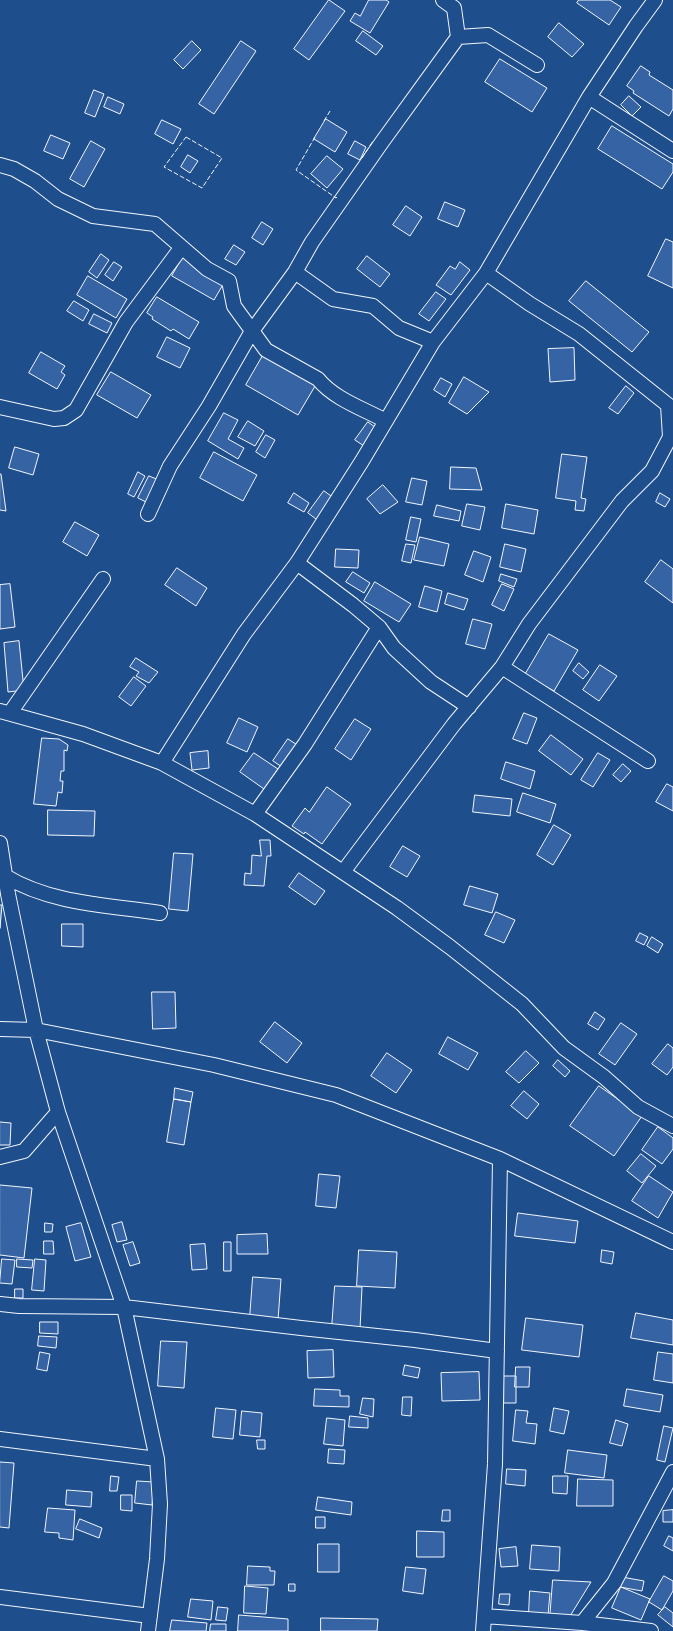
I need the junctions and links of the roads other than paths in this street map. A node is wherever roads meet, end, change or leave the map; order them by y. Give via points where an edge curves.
1 (443, 0) edge
2 (656, 0) edge
3 (458, 37) junction
4 (537, 65) dead end
5 (589, 97) junction
6 (673, 151) edge
7 (0, 165) edge
8 (181, 248) junction
9 (295, 272) junction
10 (486, 273) junction
11 (252, 331) junction
12 (433, 342) junction
13 (0, 407) edge
14 (670, 407) edge
15 (386, 421) junction
16 (148, 514) dead end
17 (297, 563) junction
18 (103, 579) dead end
19 (379, 628) junction
20 (502, 667) junction
21 (469, 707) junction
22 (5, 712) edge
23 (648, 761) dead end
24 (162, 763) junction
25 (255, 814) junction
26 (0, 843) edge
27 (343, 872) junction
28 (5, 876) junction
29 (160, 913) dead end
30 (0, 1029) edge
31 (36, 1030) junction
32 (58, 1112) junction
33 (673, 1126) edge
34 (0, 1157) edge
35 (500, 1159) junction
36 (673, 1240) edge
37 (0, 1304) edge
38 (124, 1307) junction
39 (497, 1352) junction
40 (0, 1439) edge
41 (157, 1459) junction
42 (673, 1472) edge
43 (0, 1596) edge
44 (150, 1616) junction
45 (484, 1616) junction
46 (582, 1623) junction
47 (148, 1631) edge
48 (483, 1631) edge
49 (651, 1631) edge

1 - 3 street via 454,8
2 - 5 street
3 - 4 street via 488,35
3 - 9 street via 329,217
5 - 6 street
5 - 10 street
7 - 8 street via 14,169 58,199 93,216 155,224
8 - 11 street via 208,269 229,281 234,306
8 - 13 street via 126,322 76,410 64,418 54,419
9 - 11 street
9 - 12 street via 334,299 373,306 399,328
10 - 12 street
10 - 14 street via 579,334
11 - 15 street via 266,350 318,379 324,386 348,401
11 - 16 street via 209,406 170,466
12 - 15 street
14 - 20 street via 670,437 652,471 622,501 529,624
15 - 17 street
17 - 19 street
17 - 24 street via 244,634
18 - 22 street
19 - 21 street via 394,648 431,682
19 - 25 street via 305,744
20 - 21 street
20 - 23 street
21 - 27 street
22 - 24 street via 83,734
24 - 25 street
25 - 27 street
26 - 28 street
27 - 33 street via 450,947 516,999 564,1048 604,1077 638,1107
28 - 29 street via 39,893 64,899
28 - 31 street
30 - 31 street
31 - 32 street
31 - 35 street via 214,1065 336,1095
32 - 34 street via 24,1150
32 - 38 street
35 - 36 street via 601,1209
35 - 39 street
37 - 38 street
38 - 39 street via 415,1340
38 - 41 street
39 - 45 street via 495,1464
40 - 41 street
41 - 44 street via 160,1504
42 - 46 street via 614,1583
43 - 44 street
44 - 47 street
45 - 46 street
45 - 48 street
46 - 49 street

